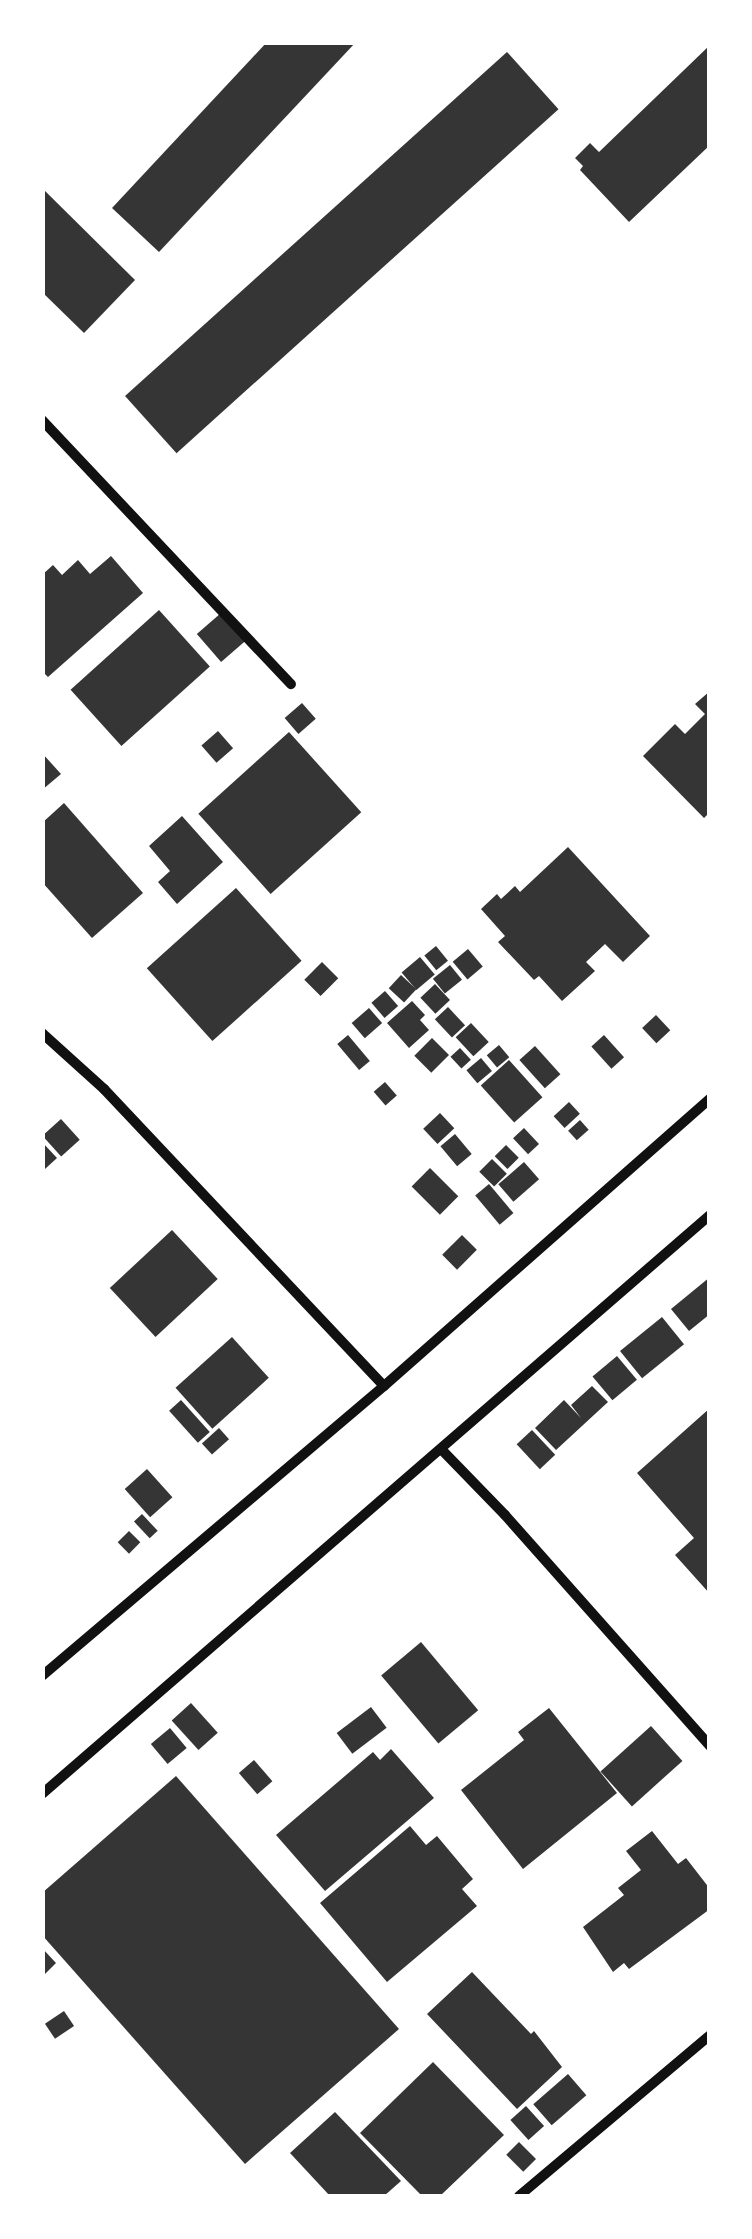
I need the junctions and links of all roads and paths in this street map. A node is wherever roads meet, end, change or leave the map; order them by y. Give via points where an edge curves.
1 (42, 420) edge
2 (291, 684) dead end
3 (42, 1033) edge
4 (710, 1099) edge
5 (710, 1215) edge
6 (384, 1386) junction
7 (441, 1449) junction
8 (42, 1676) edge
9 (710, 1746) edge
10 (42, 1794) edge
11 (710, 2035) edge
12 (520, 2196) edge

1 - 2 street
3 - 6 street via 104,1089
4 - 6 street
5 - 7 street
6 - 8 street
7 - 9 street
7 - 10 street
11 - 12 street

